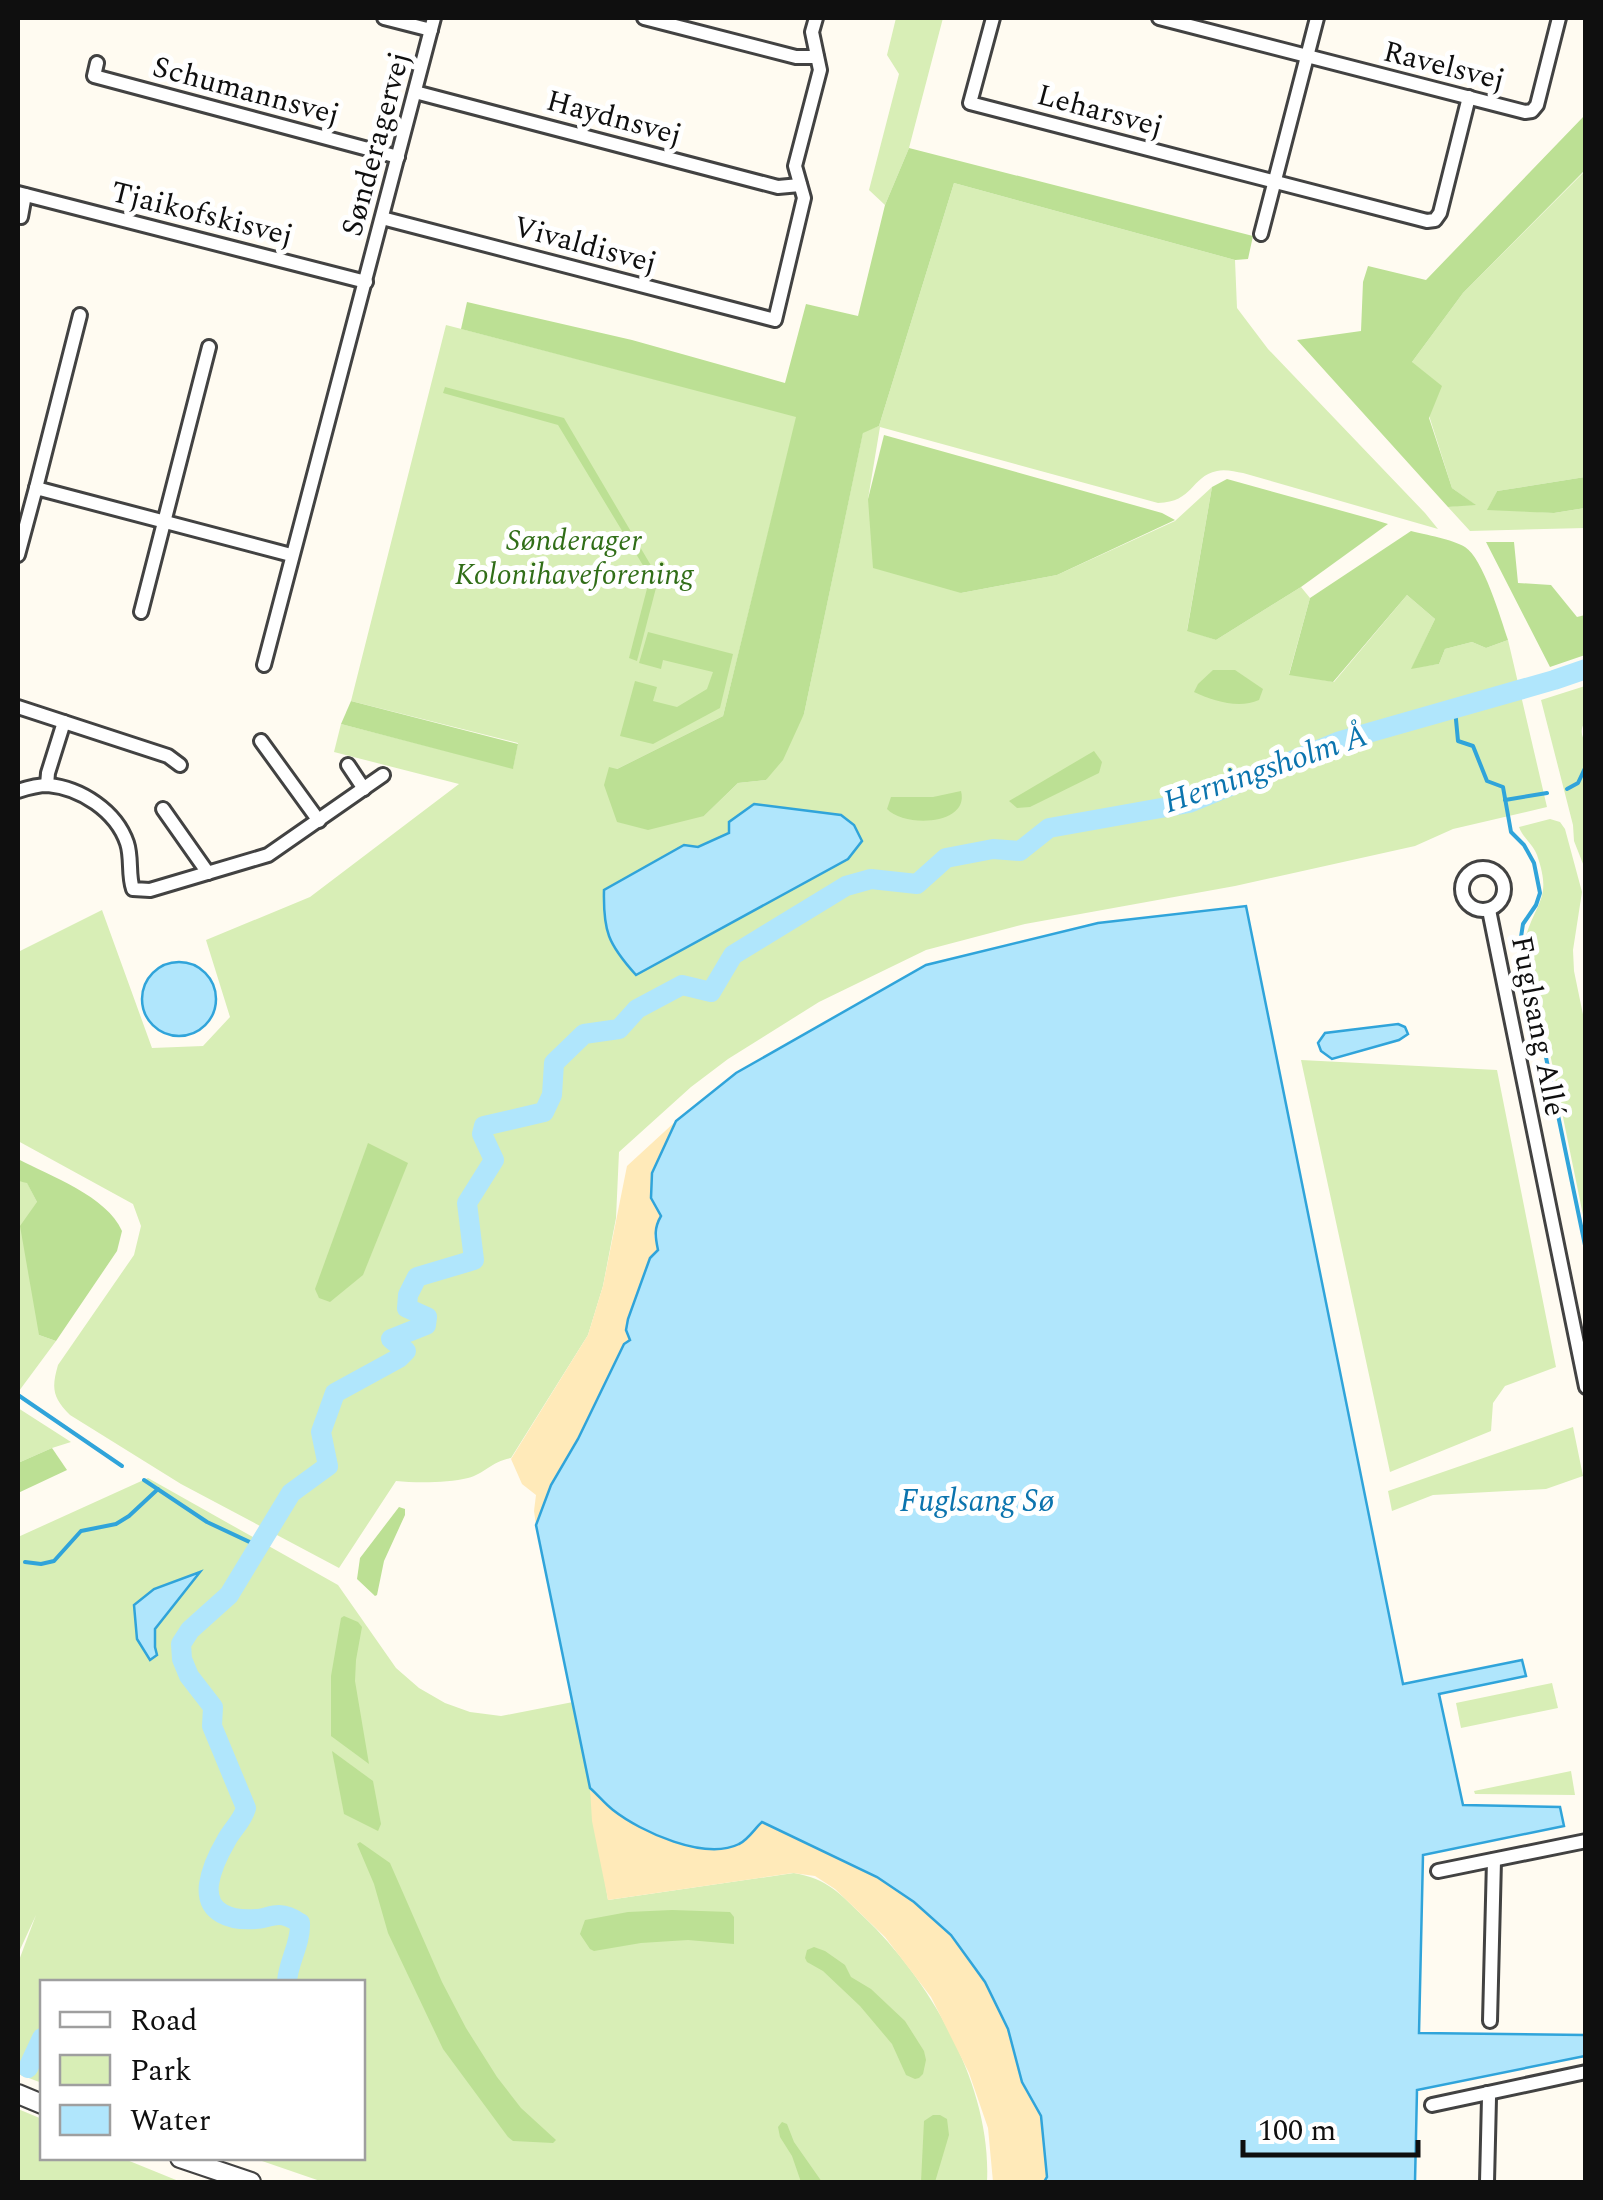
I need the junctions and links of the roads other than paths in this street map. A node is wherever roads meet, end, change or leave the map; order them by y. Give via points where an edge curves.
1 (384, 18) edge
2 (644, 18) edge
3 (816, 18) edge
4 (993, 18) edge
5 (1158, 18) edge
6 (1317, 18) edge
7 (1560, 18) edge
8 (433, 24) edge
9 (818, 57) junction
10 (1307, 57) junction
11 (97, 63) dead end
12 (415, 92) junction
13 (1470, 97) junction
14 (398, 157) junction
15 (1274, 182) junction
16 (800, 185) junction
17 (21, 194) edge
18 (20, 217) dead end
19 (382, 218) junction
20 (1261, 234) dead end
21 (366, 282) junction
22 (80, 315) dead end
23 (209, 347) dead end
24 (36, 488) junction
25 (165, 523) junction
26 (18, 555) edge
27 (291, 555) junction
28 (141, 612) dead end
29 (264, 665) dead end
30 (18, 706) edge
31 (64, 722) junction
32 (261, 741) dead end
33 (348, 765) dead end
34 (180, 766) dead end
35 (383, 775) dead end
36 (47, 785) junction
37 (364, 789) junction
38 (18, 791) edge
39 (163, 809) dead end
40 (319, 820) junction
41 (208, 873) junction
42 (1488, 910) dead end
43 (1586, 1388) edge
44 (1586, 1841) edge
45 (1494, 1860) junction
46 (1438, 1871) dead end
47 (1490, 2021) dead end
48 (1586, 2072) edge
49 (1487, 2093) junction
50 (1432, 2105) dead end
51 (186, 2160) edge
52 (251, 2182) edge
53 (1487, 2182) edge

1 - 8 street
2 - 9 street
3 - 9 street
4 - 15 street, Leharsvej via 970,103
5 - 10 street, Ravelsvej
6 - 10 street
7 - 13 street, Ravelsvej via 1532,111
8 - 12 street, Sønderagervej
9 - 16 street via 794,166
10 - 13 street, Ravelsvej
10 - 15 street
11 - 14 street, Schumannsvej via 94,76
12 - 14 street, Sønderagervej
12 - 16 street, Haydnsvej via 778,188
13 - 15 street via 1435,220
14 - 19 street, Sønderagervej
15 - 20 street
16 - 19 street, Vivaldisvej via 804,198 775,320
17 - 18 street, Tjaikofskisvej
17 - 21 street, Tjaikofskisvej
19 - 21 street, Sønderagervej
21 - 27 street, Sønderagervej
22 - 24 street
23 - 25 street
24 - 25 street
24 - 26 street
25 - 27 street
25 - 28 street
27 - 29 street, Sønderagervej
30 - 31 street
31 - 34 street via 168,756
31 - 36 street
32 - 40 street
33 - 37 street
35 - 37 street
36 - 38 street
36 - 41 street via 85,796 110,815 128,845 133,888 150,890
37 - 40 street
39 - 41 street
40 - 41 street via 268,856
42 - 43 street, Fuglsang Allé
44 - 45 street
45 - 46 street
45 - 47 street
48 - 49 street
49 - 50 street
49 - 53 street
51 - 52 street

